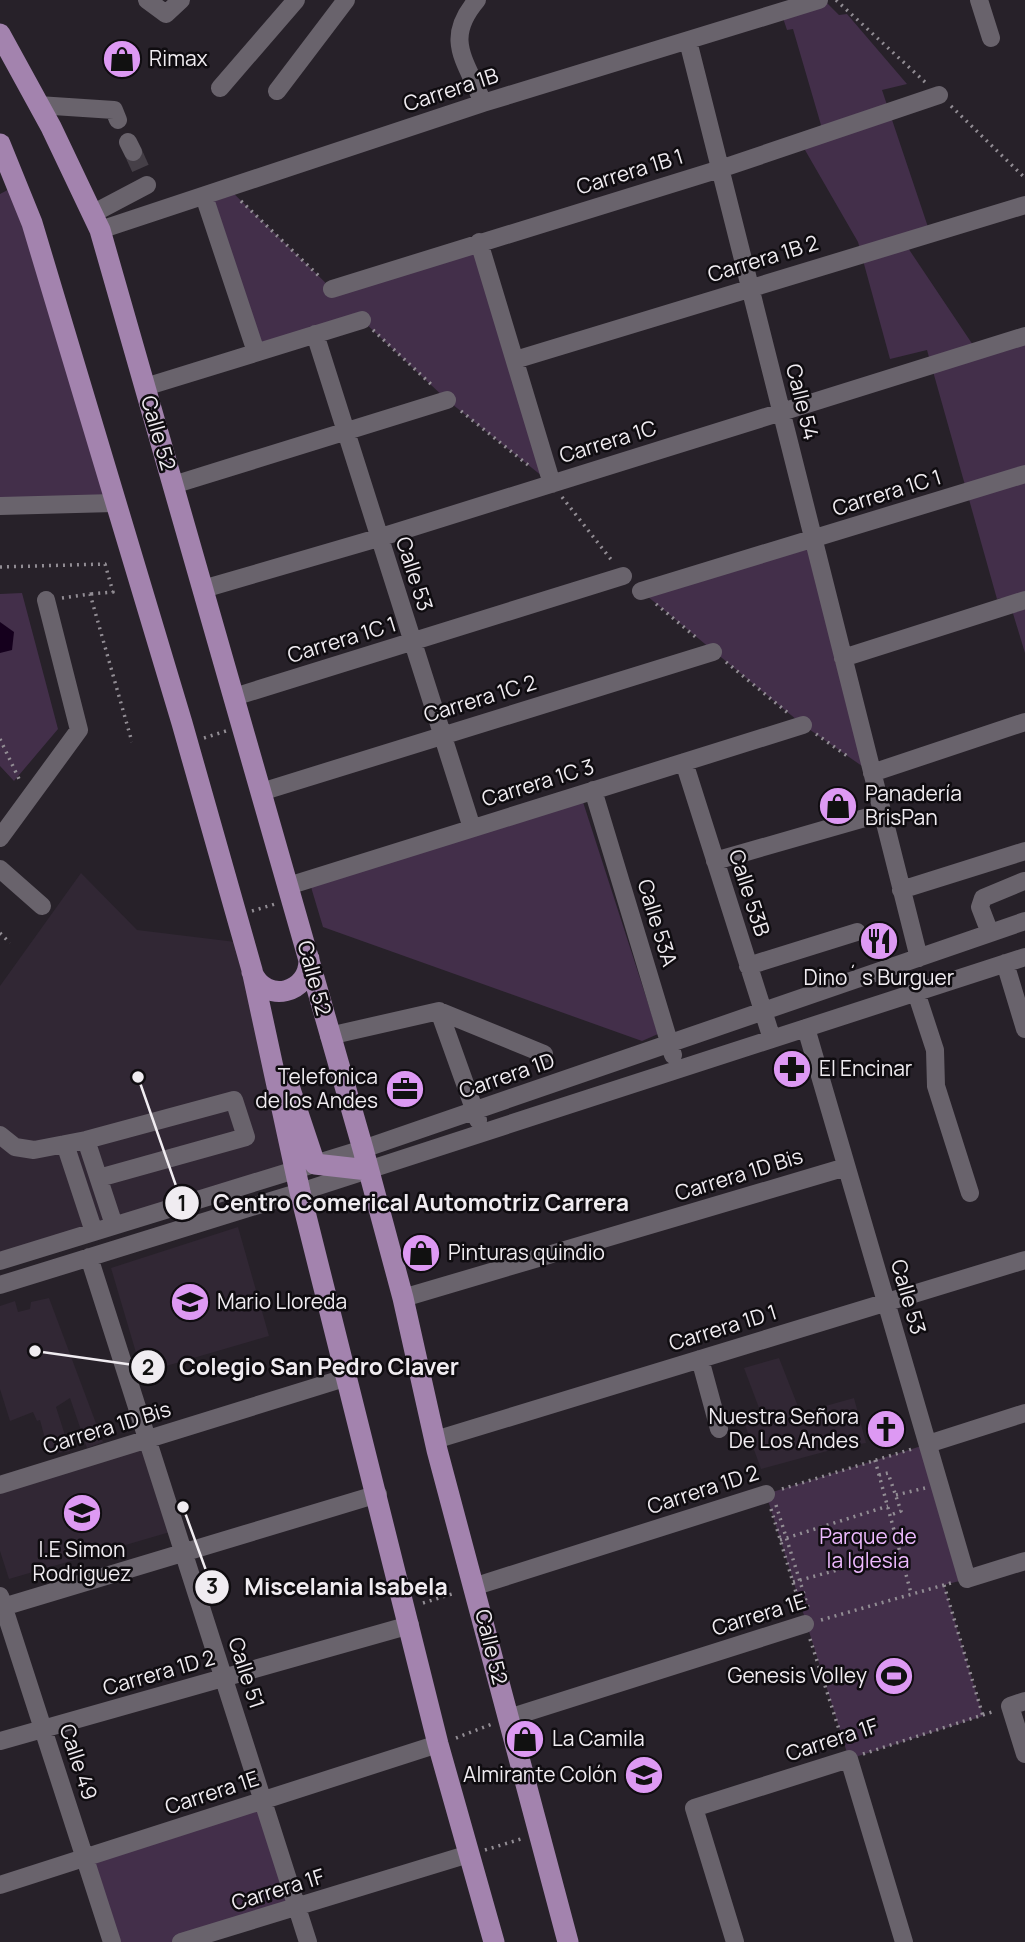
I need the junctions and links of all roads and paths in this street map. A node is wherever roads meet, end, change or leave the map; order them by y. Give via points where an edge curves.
1 (147, 0) edge
2 (181, 0) edge
3 (296, 0) edge
4 (346, 0) edge
5 (477, 0) edge
6 (819, 0) edge
7 (979, 0) edge
8 (0, 34) edge
9 (991, 38) dead end
10 (688, 41) junction
11 (220, 88) dead end
12 (277, 91) dead end
13 (939, 95) dead end
14 (483, 103) junction
15 (38, 105) junction
16 (118, 120) dead end
17 (0, 144) edge
18 (720, 169) junction
19 (228, 188) junction
20 (204, 196) junction
21 (1025, 205) edge
22 (159, 211) junction
23 (96, 222) junction
24 (478, 242) junction
25 (750, 287) junction
26 (332, 289) joint
27 (362, 320) dead end
28 (315, 334) junction
29 (1025, 336) edge
30 (256, 352) junction
31 (515, 360) junction
32 (145, 387) junction
33 (447, 400) dead end
34 (781, 413) junction
35 (345, 431) junction
36 (1025, 474) edge
37 (552, 484) junction
38 (173, 485) junction
39 (114, 503) junction
40 (0, 506) edge
41 (378, 538) junction
42 (813, 540) junction
43 (0, 567) edge
44 (624, 576) joint
45 (203, 589) junction
46 (641, 591) joint
47 (90, 593) junction
48 (46, 600) joint
49 (1025, 600) edge
50 (413, 643) junction
51 (713, 652) junction
52 (843, 658) junction
53 (234, 697) junction
54 (1025, 722) edge
55 (803, 725) junction
56 (242, 726) junction
57 (442, 734) junction
58 (0, 739) edge
59 (132, 742) dead end
60 (188, 743) junction
61 (684, 762) junction
62 (872, 773) junction
63 (593, 790) junction
64 (261, 792) junction
65 (27, 799) junction
66 (882, 813) junction
67 (472, 828) junction
68 (0, 838) edge
69 (1025, 851) edge
70 (715, 861) junction
71 (0, 869) edge
72 (1024, 881) edge
73 (901, 890) junction
74 (289, 892) junction
75 (42, 906) dead end
76 (236, 916) junction
77 (1025, 921) edge
78 (857, 932) dead end
79 (0, 933) edge
80 (990, 933) junction
81 (10, 943) dead end
82 (308, 954) junction
83 (1025, 957) edge
84 (919, 958) junction
85 (1005, 963) junction
86 (748, 966) junction
87 (252, 970) junction
88 (916, 992) junction
89 (259, 1000) junction
90 (439, 1011) junction
91 (762, 1012) junction
92 (806, 1028) junction
93 (1025, 1029) edge
94 (329, 1036) junction
95 (772, 1039) junction
96 (670, 1043) junction
97 (544, 1054) dead end
98 (678, 1069) junction
99 (475, 1111) junction
100 (483, 1132) junction
101 (0, 1135) edge
102 (86, 1140) junction
103 (65, 1144) junction
104 (365, 1160) junction
105 (316, 1164) junction
106 (846, 1167) junction
107 (294, 1171) junction
108 (99, 1178) junction
109 (300, 1192) junction
110 (970, 1193) dead end
111 (114, 1225) junction
112 (94, 1232) junction
113 (89, 1257) junction
114 (1025, 1260) edge
115 (0, 1261) edge
116 (0, 1285) edge
117 (403, 1298) junction
118 (886, 1302) junction
119 (700, 1359) junction
120 (348, 1377) junction
121 (1025, 1413) edge
122 (719, 1429) dead end
123 (147, 1439) junction
124 (435, 1440) junction
125 (928, 1444) junction
126 (875, 1460) junction
127 (880, 1475) junction
128 (939, 1484) junction
129 (0, 1485) edge
130 (377, 1494) junction
131 (896, 1495) junction
132 (770, 1496) junction
133 (888, 1507) junction
134 (890, 1515) junction
135 (787, 1538) junction
136 (780, 1541) dead end
137 (900, 1553) junction
138 (184, 1554) junction
139 (1025, 1561) edge
140 (800, 1580) junction
141 (793, 1582) dead end
142 (476, 1586) junction
143 (912, 1594) junction
144 (1, 1603) edge
145 (408, 1617) junction
146 (804, 1619) junction
147 (224, 1679) junction
148 (1018, 1704) edge
149 (983, 1716) joint
150 (509, 1717) junction
151 (44, 1729) junction
152 (0, 1741) edge
153 (438, 1744) junction
154 (1025, 1754) edge
155 (849, 1759) junction
156 (263, 1801) junction
157 (540, 1834) junction
158 (469, 1854) junction
159 (85, 1858) junction
160 (0, 1885) edge
161 (297, 1909) junction
162 (113, 1942) edge
163 (181, 1942) edge
164 (308, 1942) edge
165 (494, 1942) edge
166 (568, 1942) edge
167 (736, 1942) edge
168 (904, 1942) edge

1 - 2 street via 166,14
3 - 11 street
4 - 12 street
5 - 14 street via 459,26 457,38
6 - 10 street, Carrera 1B
7 - 9 street
8 - 15 main road, Calle 52
10 - 14 street, Carrera 1B
10 - 18 street, Calle 54
13 - 18 street, Carrera 1B 1
14 - 19 street, Carrera 1B
15 - 16 street via 114,110
15 - 23 main road, Calle 52
17 - 39 main road via 32,223
18 - 24 street, Carrera 1B 1
18 - 25 street, Calle 54
19 - 20 street, Carrera 1B
19 - 26 path
20 - 22 street, Carrera 1B
20 - 30 street
21 - 25 street, Carrera 1B 2
22 - 23 street, Carrera 1B
22 - 23 street via 145,180
23 - 32 main road, Calle 52
24 - 26 street, Carrera 1B 1
24 - 31 street
25 - 31 street, Carrera 1B 2
25 - 34 street, Calle 54
27 - 28 street
28 - 30 street
28 - 35 street, Calle 53
29 - 34 street, Carrera 1C
30 - 32 street
31 - 37 street
32 - 38 main road, Calle 52
33 - 35 street
34 - 37 street, Carrera 1C
34 - 42 street, Calle 54
35 - 38 street
35 - 41 street, Calle 53
36 - 42 street, Carrera 1C 1
37 - 41 street, Carrera 1C
37 - 44 path
38 - 45 main road, Calle 52
39 - 40 street
39 - 60 main road
41 - 45 street, Carrera 1C
41 - 50 street, Calle 53
42 - 46 street, Carrera 1C 1
42 - 52 street, Calle 54
43 - 47 path via 106,564 113,592
44 - 50 street, Carrera 1C 1
45 - 53 main road, Calle 52
46 - 51 path
47 - 48 path
47 - 59 path
48 - 65 street via 79,730
49 - 52 street
50 - 53 street, Carrera 1C 1
50 - 57 street, Calle 53
51 - 55 path
51 - 57 street, Carrera 1C 2
52 - 62 street, Calle 54
53 - 56 main road, Calle 52
54 - 62 street
55 - 61 street, Carrera 1C 3
55 - 62 path
56 - 60 path
56 - 64 main road, Calle 52
57 - 64 street, Carrera 1C 2
57 - 67 street, Calle 53
58 - 65 path
60 - 76 main road
61 - 63 street, Carrera 1C 3
61 - 70 street, Calle 53B
62 - 66 street, Calle 54
63 - 67 street, Carrera 1C 3
63 - 96 street, Calle 53A
64 - 74 main road, Calle 52
65 - 68 street
66 - 70 street
66 - 73 street, Calle 54
67 - 74 street, Carrera 1C 3
69 - 73 street
70 - 86 street, Calle 53B
71 - 75 street
72 - 80 street via 983,898 980,906
73 - 84 street, Calle 54
74 - 76 path
74 - 82 main road, Calle 52
76 - 87 main road
77 - 80 street, Carrera 1D
78 - 86 street
79 - 81 path
80 - 84 street, Carrera 1D
82 - 87 main road via 309,971 293,990 268,990
82 - 94 main road, Calle 52
83 - 85 street, Carrera 1D
84 - 91 street, Carrera 1D
85 - 88 street, Carrera 1D
85 - 93 street
86 - 91 street, Calle 53B
87 - 89 main road
88 - 92 street, Carrera 1D
88 - 110 street via 935,1049 936,1086
89 - 105 main road
89 - 107 main road
90 - 94 street
90 - 97 street
90 - 99 street
91 - 95 street, Calle 53B
91 - 96 street, Carrera 1D
92 - 95 street, Carrera 1D
92 - 106 street, Calle 53
94 - 104 main road, Calle 52
95 - 98 street, Carrera 1D
96 - 98 street, Calle 53A
96 - 99 street, Carrera 1D
98 - 100 street, Carrera 1D
99 - 100 street
99 - 104 street, Carrera 1D
100 - 104 street, Carrera 1D
101 - 103 street via 16,1146 34,1150
102 - 103 street
102 - 108 street
102 - 108 street via 234,1100 246,1137
103 - 112 street
104 - 105 main road
104 - 109 street, Carrera 1D
104 - 117 main road, Calle 52
105 - 107 street
106 - 117 street, Carrera 1D Bis
106 - 118 street, Calle 53
107 - 109 main road
107 - 111 street
108 - 111 street
109 - 113 street, Carrera 1D
109 - 120 main road
111 - 112 street
112 - 115 street
113 - 116 street, Carrera 1D
113 - 123 street, Calle 51
114 - 118 street, Carrera 1D 1
117 - 124 main road, Calle 52
118 - 119 street, Carrera 1D 1
118 - 125 street, Calle 53
119 - 122 street
119 - 124 street, Carrera 1D 1
120 - 123 street, Carrera 1D Bis
120 - 130 main road
121 - 125 street
123 - 129 street, Carrera 1D Bis
123 - 138 street, Calle 51
124 - 142 main road, Calle 52
125 - 126 path, Carrera 1D 2
125 - 128 street, Calle 53
126 - 127 path
126 - 132 path, Carrera 1D 2
127 - 131 path via 888,1473
127 - 133 path
128 - 131 path
128 - 139 street, Calle 53 via 967,1579
130 - 138 street
130 - 145 main road
131 - 134 path via 901,1511
132 - 135 path
132 - 142 street, Carrera 1D 2
133 - 134 path
133 - 135 path
134 - 137 path
135 - 136 path
135 - 140 path
137 - 140 path
137 - 143 path
138 - 144 street
138 - 147 street, Calle 51
140 - 141 path
140 - 146 path via 809,1606
142 - 145 path
142 - 150 main road, Calle 52
143 - 146 path, Carrera 1E
143 - 149 path, Carrera 1E via 944,1585
144 - 151 street, Calle 49
145 - 147 street, Carrera 1D 2
145 - 153 main road
146 - 150 street, Carrera 1E
147 - 151 street, Carrera 1D 2
147 - 156 street, Calle 51
148 - 154 street
149 - 155 path, Carrera 1F
150 - 153 path
150 - 157 main road, Calle 52
151 - 152 street, Carrera 1D 2
151 - 159 street, Calle 49
153 - 156 street, Carrera 1E
153 - 158 main road
155 - 167 street, Carrera 1F via 694,1808
155 - 168 street
156 - 159 street, Carrera 1E
156 - 161 street, Calle 51
157 - 158 path
157 - 166 main road, Calle 52
158 - 161 street, Carrera 1F
158 - 165 main road
159 - 160 street, Carrera 1E
159 - 162 street, Calle 49
161 - 163 street, Carrera 1F
161 - 164 street, Calle 51

